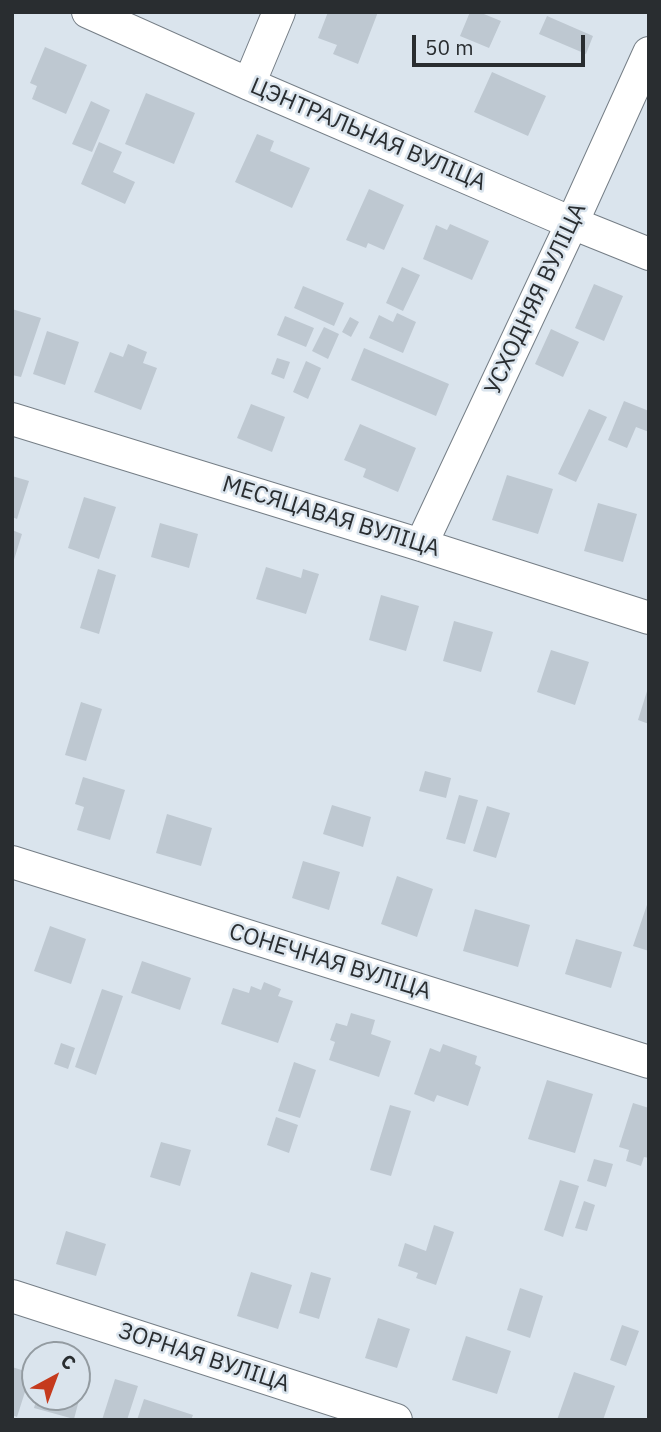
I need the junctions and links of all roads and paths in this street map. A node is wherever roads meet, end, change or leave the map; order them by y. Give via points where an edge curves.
1 (88, 12) edge
2 (279, 12) edge
3 (649, 53) edge
4 (248, 84) junction
5 (572, 223) junction
6 (649, 254) edge
7 (12, 419) edge
8 (421, 545) junction
9 (649, 618) edge
10 (12, 862) edge
11 (649, 1062) edge
12 (12, 1296) edge
13 (396, 1420) edge

1 - 4 street, ЦЭНТРАЛЬНАЯ ВУЛІЦА
2 - 4 street
3 - 5 street, УСХОДНЯЯ ВУЛІЦА
4 - 5 street, ЦЭНТРАЛЬНАЯ ВУЛІЦА
5 - 6 street, ЦЭНТРАЛЬНАЯ ВУЛІЦА
5 - 8 street, УСХОДНЯЯ ВУЛІЦА
7 - 8 street, МЕСЯЦАВАЯ ВУЛІЦА
8 - 9 street, МЕСЯЦАВАЯ ВУЛІЦА
10 - 11 street, СОНЕЧНАЯ ВУЛІЦА
12 - 13 street, ЗОРНАЯ ВУЛІЦА

